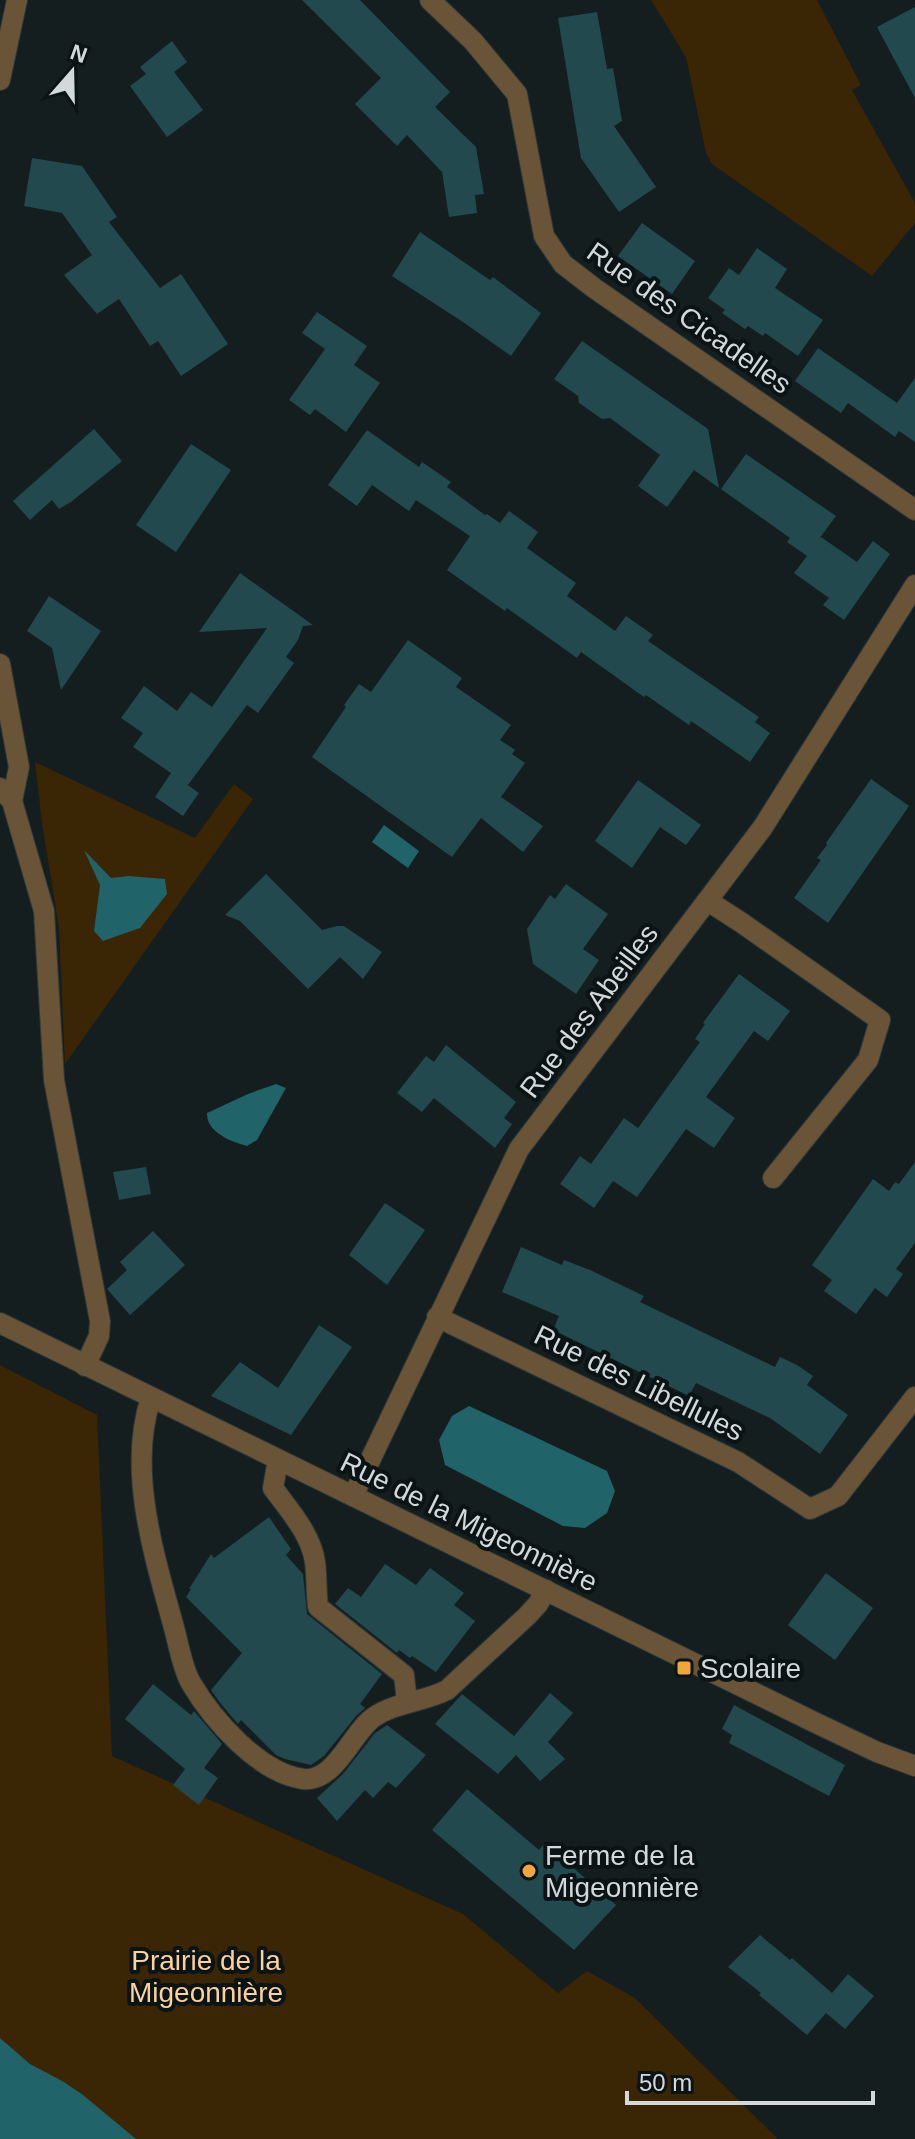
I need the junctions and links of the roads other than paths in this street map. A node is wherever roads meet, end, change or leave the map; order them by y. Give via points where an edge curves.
1 (17, 0) edge
2 (430, 0) edge
3 (0, 80) edge
4 (915, 510) edge
5 (915, 585) edge
6 (0, 664) edge
7 (6, 794) edge
8 (708, 901) junction
9 (773, 1178) dead end
10 (437, 1317) junction
11 (0, 1323) edge
12 (85, 1366) junction
13 (915, 1397) edge
14 (151, 1398) junction
15 (278, 1460) junction
16 (353, 1496) junction
17 (546, 1590) junction
18 (407, 1702) junction
19 (915, 1766) edge

1 - 3 street
2 - 4 street, Rue des Cicadelles via 517,94 544,236 563,264
5 - 8 street, Rue des Abeilles via 763,827
6 - 7 street via 19,767
7 - 12 street via 44,911 54,1080 100,1321
8 - 9 street via 880,1020 868,1060
8 - 10 street, Rue des Abeilles via 519,1149
10 - 13 street, Rue des Libellules via 738,1462 810,1509 838,1496
10 - 16 street, Rue des Abeilles
11 - 12 street, Rue de la Migeonnière
12 - 14 street, Rue de la Migeonnière
14 - 15 street, Rue de la Migeonnière
14 - 18 street via 140,1451 152,1549 189,1681 227,1731 250,1754 305,1780 332,1767 373,1718
15 - 16 street, Rue de la Migeonnière
15 - 18 street via 273,1488 310,1544 318,1607 404,1675
16 - 17 street, Rue de la Migeonnière
17 - 18 street via 527,1616 447,1690
17 - 19 street, Rue de la Migeonnière

